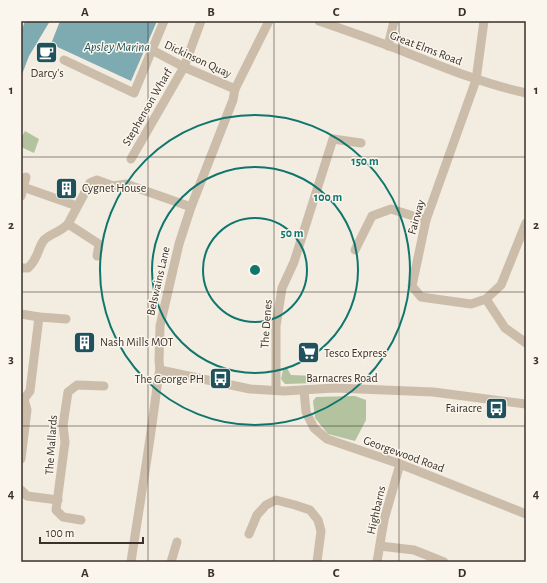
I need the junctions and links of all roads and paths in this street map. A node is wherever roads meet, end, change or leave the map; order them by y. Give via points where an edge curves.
1 (164, 21) edge
2 (201, 21) edge
3 (269, 21) edge
4 (319, 21) edge
5 (394, 21) edge
6 (484, 21) edge
7 (388, 46) junction
8 (152, 50) junction
9 (64, 60) dead end
10 (184, 67) junction
11 (476, 80) junction
12 (235, 89) junction
13 (526, 93) edge
14 (361, 143) dead end
15 (131, 159) dead end
16 (26, 177) dead end
17 (24, 187) junction
18 (21, 196) edge
19 (77, 206) junction
20 (191, 207) junction
21 (426, 220) junction
22 (526, 223) edge
23 (68, 224) junction
24 (355, 250) dead end
25 (97, 256) dead end
26 (21, 268) edge
27 (486, 299) junction
28 (21, 314) edge
29 (39, 317) junction
30 (66, 319) dead end
31 (526, 343) edge
32 (160, 370) junction
33 (104, 386) dead end
34 (276, 390) junction
35 (304, 390) junction
36 (22, 399) edge
37 (526, 404) edge
38 (21, 459) edge
39 (400, 464) junction
40 (23, 497) edge
41 (58, 500) junction
42 (526, 514) edge
43 (81, 520) dead end
44 (249, 534) dead end
45 (177, 542) dead end
46 (380, 546) junction
47 (131, 562) edge
48 (171, 562) edge
49 (317, 562) edge
50 (377, 562) edge
51 (444, 562) edge

1 - 8 street, Dickinson Quay
2 - 10 street, Stephenson Wharf
3 - 12 street, Belswains Lane
4 - 7 street, Great Elms Road
5 - 7 street
6 - 11 street, Fairway
7 - 11 street, Great Elms Road
8 - 9 street, Dickinson Quay via 134,93
8 - 10 street, Dickinson Quay
10 - 12 street, Dickinson Quay
10 - 15 street, Stephenson Wharf
11 - 13 street, Great Elms Road
11 - 21 street, Fairway
12 - 20 street, Belswains Lane
14 - 34 street, The Denes via 333,139 294,262 282,288 276,326
16 - 17 street
17 - 18 street
17 - 19 street
19 - 20 street via 90,183 97,180 113,186 126,184
19 - 23 street
20 - 32 street, Belswains Lane via 179,244 160,326
21 - 24 street via 391,209 372,216
21 - 27 street, Fairway via 412,286 421,297 471,304
22 - 27 street via 501,285
23 - 25 street via 99,244
23 - 26 street via 64,229 44,239 34,262 28,268
27 - 31 street via 505,328
28 - 29 street
29 - 30 street
29 - 36 street via 30,391
32 - 34 street, Barnacres Road via 250,389
32 - 47 street, Belswains Lane
33 - 41 street, The Mallards via 77,385 68,392
34 - 35 street, Barnacres Road
35 - 37 street, Barnacres Road via 335,388 433,392
35 - 39 street, Georgewood Road via 306,412 314,428 327,439
36 - 38 street via 27,410
39 - 42 street, Georgewood Road
39 - 46 street, Highbarns via 384,520
40 - 41 street
41 - 43 street, The Mallards via 56,510 63,517
44 - 49 street via 257,515 266,505 276,500 310,510 318,520 321,531
45 - 48 street
46 - 50 street, Highbarns
46 - 51 street via 414,550

